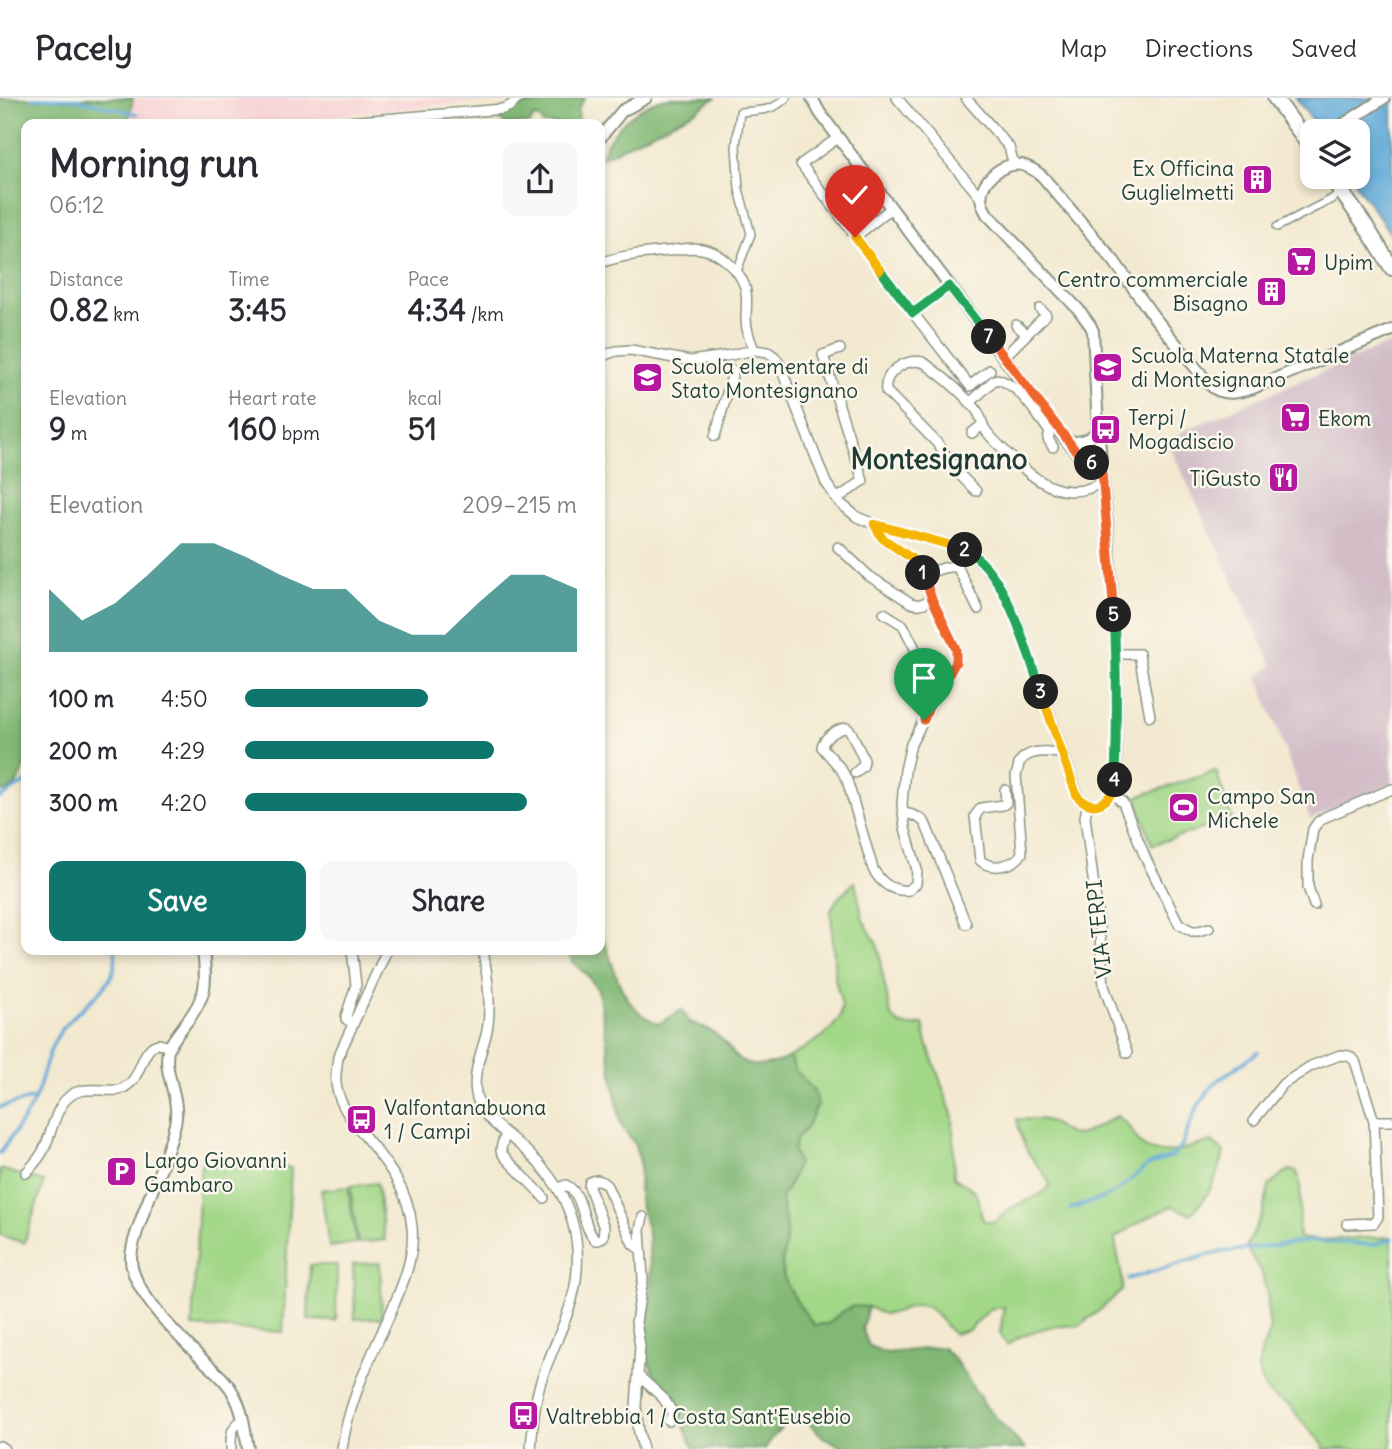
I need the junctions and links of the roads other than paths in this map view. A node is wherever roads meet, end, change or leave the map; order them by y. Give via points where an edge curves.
1 (519, 98) edge
2 (646, 98) edge
3 (786, 98) edge
4 (812, 98) edge
5 (897, 98) edge
6 (966, 98) edge
7 (1275, 98) edge
8 (1384, 98) edge
9 (383, 119) edge
10 (1352, 119) edge
11 (1300, 131) edge
12 (605, 132) edge
13 (838, 138) junction
14 (1014, 164) junction
15 (1340, 189) edge
16 (1342, 192) junction
17 (981, 198) junction
18 (890, 209) junction
19 (1277, 227) dead end
20 (855, 237) junction
21 (605, 262) edge
22 (1392, 268) edge
23 (737, 271) junction
24 (949, 286) junction
25 (1040, 309) dead end
26 (913, 313) junction
27 (1016, 325) dead end
28 (1392, 330) edge
29 (1026, 334) junction
30 (840, 349) dead end
31 (754, 350) junction
32 (605, 355) edge
33 (1003, 357) junction
34 (712, 358) junction
35 (990, 370) dead end
36 (970, 402) junction
37 (982, 425) junction
38 (1098, 429) junction
39 (972, 433) dead end
40 (715, 436) dead end
41 (1067, 441) junction
42 (1054, 447) dead end
43 (1101, 460) junction
44 (1104, 481) junction
45 (976, 491) dead end
46 (835, 497) junction
47 (874, 524) junction
48 (838, 547) dead end
49 (923, 573) junction
50 (932, 599) junction
51 (978, 609) dead end
52 (884, 614) dead end
53 (1115, 654) junction
54 (938, 683) junction
55 (1150, 716) dead end
56 (1063, 754) junction
57 (855, 773) dead end
58 (1392, 789) edge
59 (1005, 790) dead end
60 (1112, 793) junction
61 (1088, 803) junction
62 (903, 813) junction
63 (1314, 905) dead end
64 (966, 924) dead end
65 (1209, 928) dead end
66 (203, 955) edge
67 (353, 955) edge
68 (385, 955) edge
69 (484, 955) edge
70 (353, 1023) junction
71 (170, 1047) junction
72 (1127, 1052) dead end
73 (1254, 1120) dead end
74 (1374, 1121) junction
75 (1392, 1121) edge
76 (506, 1134) junction
77 (26, 1173) dead end
78 (559, 1188) junction
79 (544, 1198) dead end
80 (643, 1217) dead end
81 (1347, 1224) dead end
82 (640, 1250) junction
83 (639, 1376) junction
84 (243, 1420) junction
85 (669, 1421) dead end
86 (0, 1446) edge
87 (643, 1447) edge
88 (5, 1449) edge
89 (231, 1449) edge
90 (248, 1449) edge
91 (342, 1449) edge
92 (531, 1449) edge

1 - 9 street via 503,109
2 - 12 street via 622,111
3 - 23 street via 769,110 740,112 736,146 739,189 751,234
4 - 13 street
5 - 17 street
6 - 14 street via 1009,147
7 - 11 main road
8 - 10 street
13 - 18 street
13 - 20 street via 800,164
14 - 17 street via 991,177
14 - 28 street via 1042,176 1216,391 1234,394 1253,388
15 - 16 main road
16 - 19 street
16 - 22 main road
17 - 38 street via 987,214 1090,325
18 - 20 street
18 - 24 street
20 - 26 street
21 - 23 street via 701,248 717,254
23 - 31 street via 746,291 747,332
24 - 26 street
24 - 33 street
25 - 29 street via 1046,315
26 - 35 street via 971,386
27 - 29 street
29 - 33 street
30 - 46 street via 823,355 863,481
31 - 34 street
31 - 46 street via 768,352 779,363
32 - 34 street via 624,349 690,361
33 - 41 street
34 - 40 street via 716,368 733,372
36 - 37 street
36 - 42 street via 1001,379 1026,401 1050,432 1048,439
36 - 45 street via 923,362 898,368 885,382 887,393 939,445
37 - 39 street
37 - 44 street via 1023,470 1047,486 1072,491
38 - 41 street via 1085,440
38 - 43 street
41 - 43 street via 1084,461
43 - 44 street
44 - 53 street
46 - 47 street via 857,517
47 - 49 street via 882,538 911,558
47 - 56 street via 955,546 985,566 1016,618
48 - 50 street via 869,576 911,603
49 - 50 street
49 - 51 street via 955,566
50 - 54 street via 957,656 953,669
52 - 54 street via 903,625 929,676
53 - 55 street via 1139,654
53 - 60 street via 1117,736
54 - 62 street via 908,753
56 - 59 street via 1038,752 1019,764 1022,853 1016,861 991,866 980,860 975,816 981,808 1006,803
56 - 61 street via 1077,796
57 - 62 street via 864,760 851,732 841,728 822,747 847,780 873,869 887,886 904,891 916,884 917,875
58 - 63 street via 1325,817 1313,829 1308,887
60 - 61 street via 1103,803
60 - 65 street via 1124,803 1179,924 1192,931
61 - 72 street, VIA TERPI via 1085,817 1104,986
62 - 64 street via 918,816 928,827
66 - 71 street via 203,995
67 - 70 street via 356,985 346,1016
68 - 70 street
69 - 76 street via 489,1007 476,1096 484,1113
70 - 91 street via 338,1057 336,1086 343,1108 384,1160 408,1202 412,1256 351,1408
71 - 77 street via 152,1047 135,1078 119,1090 80,1091 70,1096 57,1114 43,1151
71 - 84 street via 167,1060 177,1113 133,1246 133,1270 156,1309 233,1391
73 - 74 street via 1283,1084 1311,1066 1345,1055 1358,1065
74 - 75 street
74 - 81 street via 1378,1217 1374,1223
76 - 78 street
76 - 79 street via 501,1152
78 - 82 street via 571,1187 590,1235 598,1240 604,1228 589,1186 594,1180 603,1182
78 - 92 street via 573,1223 577,1283 540,1383
80 - 82 street
82 - 83 street
83 - 85 street via 663,1398 673,1413
83 - 87 street via 637,1419
84 - 89 street via 232,1429
84 - 90 street
86 - 88 street

